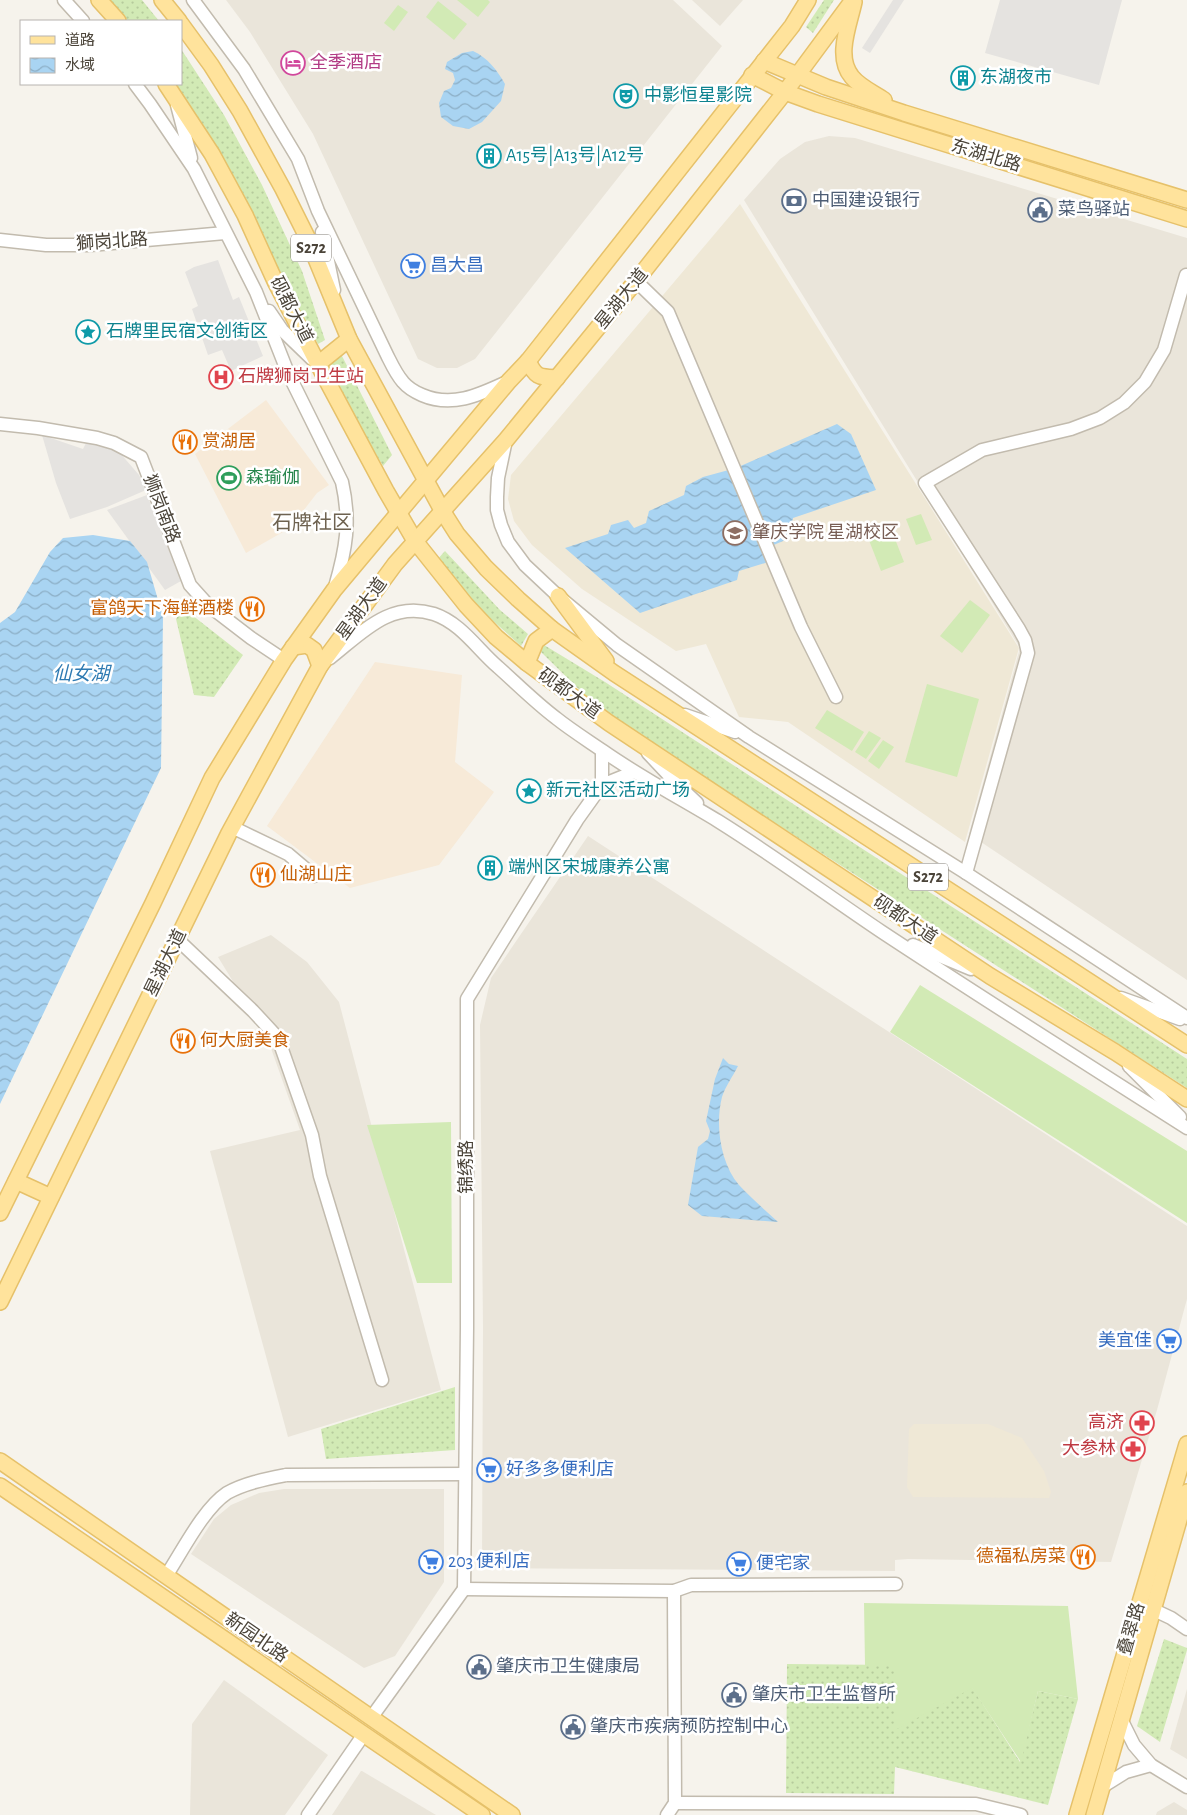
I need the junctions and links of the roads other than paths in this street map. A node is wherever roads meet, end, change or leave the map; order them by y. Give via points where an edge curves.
1 (64, 0) edge
2 (99, 0) edge
3 (162, 0) edge
4 (193, 0) edge
5 (808, 0) edge
6 (854, 0) edge
7 (82, 20) edge
8 (117, 20) edge
9 (178, 20) edge
10 (182, 26) edge
11 (764, 61) junction
12 (752, 75) junction
13 (798, 76) junction
14 (136, 85) edge
15 (170, 89) edge
16 (785, 92) junction
17 (904, 113) junction
18 (898, 129) junction
19 (194, 169) junction
20 (1187, 200) edge
21 (318, 212) junction
22 (1187, 219) edge
23 (225, 233) junction
24 (0, 240) edge
25 (1186, 275) edge
26 (636, 282) junction
27 (256, 292) junction
28 (338, 310) junction
29 (349, 339) junction
30 (528, 361) junction
31 (318, 364) junction
32 (557, 378) junction
33 (509, 381) junction
34 (0, 424) edge
35 (506, 440) junction
36 (426, 480) junction
37 (398, 512) junction
38 (443, 512) junction
39 (415, 541) junction
40 (334, 590) junction
41 (558, 596) junction
42 (552, 629) junction
43 (293, 647) junction
44 (284, 660) junction
45 (527, 663) junction
46 (320, 666) junction
47 (614, 673) junction
48 (836, 697) dead end
49 (670, 710) junction
50 (749, 737) junction
51 (639, 744) junction
52 (602, 751) junction
53 (634, 772) junction
54 (602, 785) junction
55 (718, 822) junction
56 (232, 827) junction
57 (966, 873) junction
58 (314, 876) dead end
59 (883, 933) junction
60 (177, 940) junction
61 (990, 976) junction
62 (1106, 992) junction
63 (1187, 1020) edge
64 (1187, 1045) edge
65 (1115, 1052) junction
66 (1187, 1098) edge
67 (1187, 1124) edge
68 (1187, 1128) edge
69 (16, 1181) junction
70 (51, 1197) junction
71 (0, 1213) edge
72 (0, 1302) edge
73 (382, 1380) dead end
74 (1187, 1444) edge
75 (1, 1460) edge
76 (465, 1474) junction
77 (0, 1486) edge
78 (1187, 1492) edge
79 (71, 1511) junction
80 (62, 1529) junction
81 (166, 1576) junction
82 (896, 1584) dead end
83 (464, 1589) junction
84 (674, 1591) junction
85 (1154, 1610) junction
86 (1187, 1629) edge
87 (371, 1718) junction
88 (1121, 1719) junction
89 (364, 1734) junction
90 (1151, 1765) junction
91 (1102, 1787) junction
92 (1187, 1787) edge
93 (675, 1803) junction
94 (308, 1815) edge
95 (482, 1815) edge
96 (512, 1815) edge
97 (667, 1815) edge
98 (1021, 1815) edge
99 (1077, 1815) edge
100 (1094, 1815) edge

1 - 7 street
2 - 8 main road
3 - 9 main road, S272
4 - 21 street via 267,106 298,159
5 - 11 main road, 星湖大道
6 - 13 main road, 星湖大道
6 - 17 main road via 844,47 846,67 860,85
10 - 28 main road, S272 via 211,65 283,189
11 - 12 main road, 星湖大道
11 - 13 main road, 东湖北路
12 - 16 main road, 东湖北路
12 - 30 main road, 星湖大道
13 - 16 main road, 星湖大道
13 - 17 main road, 东湖北路
14 - 19 street
15 - 19 street
15 - 31 main road, 砚都大道 / S272 via 212,154 245,215
16 - 18 main road, 东湖北路
16 - 26 main road, 星湖大道
17 - 18 main road
17 - 20 main road, 东湖北路
18 - 22 main road, 东湖北路
19 - 23 street
21 - 28 street
21 - 33 street via 387,355 405,384 416,393 447,402 477,396
23 - 24 street, 獅岗北路 via 90,245
23 - 27 street
25 - 57 street via 1164,350 1145,382 1124,403 1100,418 1071,428 982,450 925,484 1019,629 1028,653
26 - 32 main road, 星湖大道
26 - 48 street via 668,312 801,627
27 - 31 street via 282,330
27 - 40 street via 288,372 342,482 347,534 345,555
28 - 29 main road, S272
29 - 31 main road
29 - 36 main road, S272
30 - 32 main road via 540,377
30 - 33 main road, 星湖大道
31 - 37 main road, 砚都大道 / S272
32 - 35 main road, 星湖大道
33 - 36 main road, 星湖大道
34 - 44 street, 狮岗南路 via 97,438 141,457 190,584 208,605
35 - 38 main road, 星湖大道
35 - 41 street via 496,498 501,525 508,542 526,565
36 - 37 main road, 星湖大道
36 - 38 main road, S272
37 - 39 main road, 砚都大道 / S272
37 - 40 main road, 星湖大道
38 - 39 main road, 星湖大道
38 - 42 main road, S272 via 486,568
39 - 45 main road, 砚都大道 / S272 via 466,605 496,637
39 - 46 main road, 星湖大道
40 - 43 main road, 星湖大道
41 - 47 main road
41 - 50 street via 617,645
42 - 45 main road via 536,641
42 - 47 main road, S272
43 - 44 main road, 星湖大道
43 - 46 main road via 308,645 314,650
44 - 69 main road, 星湖大道 via 212,778
45 - 51 main road, 砚都大道 / S272
46 - 52 street, 砚都大道 via 383,618 407,611 435,614 464,634 554,717
46 - 56 main road, 星湖大道
47 - 49 main road, S272
49 - 50 street
49 - 62 main road, S272
50 - 57 street
51 - 55 street
51 - 61 main road, 砚都大道 / S272
52 - 53 street, 砚都大道
52 - 54 street
53 - 54 street
53 - 55 street, 砚都大道
54 - 76 street, 锦绣路 via 467,999
55 - 59 street, 砚都大道
56 - 58 street via 288,854
56 - 60 main road, 星湖大道
57 - 63 street
59 - 61 street
59 - 68 street, 砚都大道
60 - 70 main road, 星湖大道
60 - 73 street via 278,1038 312,1135 320,1176
61 - 65 main road, 砚都大道 / S272
62 - 63 street
62 - 64 main road, S272
65 - 66 main road, 砚都大道 / S272
65 - 67 street
69 - 70 main road
69 - 71 main road, 星湖大道
70 - 72 main road, 星湖大道
74 - 99 main road, 叠翠路
75 - 79 main road, 新园北路
76 - 81 street via 286,1475 257,1481 228,1493 210,1507
76 - 83 street, 锦绣路
77 - 80 main road, 新园北路
78 - 85 main road, 叠翠路
79 - 80 main road via 59,1520
79 - 81 main road, 新园北路
80 - 89 main road, 新园北路
81 - 87 main road, 新园北路
82 - 84 street via 691,1585
83 - 84 street
83 - 87 street
84 - 93 street
85 - 86 street
85 - 88 main road, 叠翠路
87 - 96 main road, 新园北路
88 - 90 street via 1134,1745
88 - 91 main road, 叠翠路
89 - 94 street
89 - 95 main road, 新园北路
90 - 91 street via 1126,1772
90 - 92 street
91 - 100 main road, 叠翠路
93 - 97 street
93 - 98 street via 976,1804

